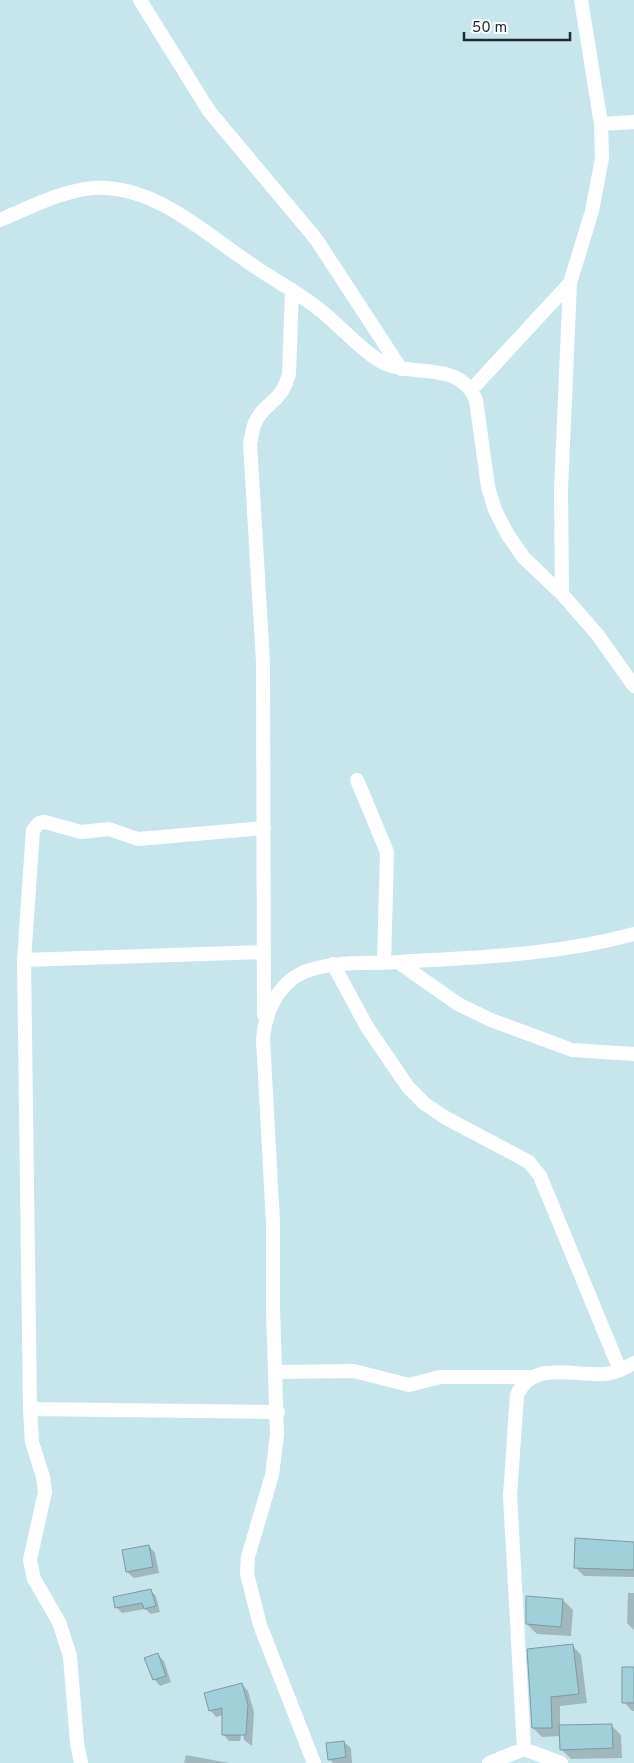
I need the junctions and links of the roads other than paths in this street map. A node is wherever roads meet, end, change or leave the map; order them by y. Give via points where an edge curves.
1 (140, 0) edge
2 (580, 0) edge
3 (634, 122) edge
4 (601, 124) junction
5 (0, 220) edge
6 (570, 283) junction
7 (292, 290) junction
8 (401, 369) junction
9 (471, 390) junction
10 (562, 594) junction
11 (634, 686) edge
12 (357, 780) dead end
13 (264, 828) junction
14 (634, 934) edge
15 (264, 952) junction
16 (24, 960) junction
17 (391, 962) junction
18 (333, 964) junction
19 (264, 1021) junction
20 (634, 1054) edge
21 (634, 1363) edge
22 (620, 1370) junction
23 (276, 1372) junction
24 (530, 1377) junction
25 (30, 1409) junction
26 (278, 1412) junction
27 (524, 1749) junction
28 (81, 1763) edge
29 (314, 1763) edge
30 (489, 1763) edge
31 (562, 1763) edge

1 - 8 street via 209,111 316,239
2 - 4 street
3 - 4 street
4 - 6 street via 599,183
5 - 7 street via 61,195 93,188 126,191 156,201 196,223 241,258
6 - 9 street
6 - 10 street via 561,490
7 - 8 street via 378,360
7 - 13 street via 288,381 278,399 264,410 255,424 250,443 263,662
8 - 9 street via 452,375 464,381
9 - 10 street via 476,400 488,487 495,510 524,558
10 - 11 street via 597,634
12 - 17 street via 387,852
13 - 15 street
13 - 16 street via 138,838 110,829 81,832 39,823 33,830
14 - 17 street via 563,950
15 - 16 street
15 - 19 street
16 - 25 street
17 - 18 street
17 - 20 street via 458,1004 491,1020 572,1050
18 - 19 street via 302,973 287,983 274,999
18 - 22 street via 367,1027 408,1087 446,1118 529,1162 540,1176
19 - 23 street via 274,1223
21 - 22 street
22 - 24 street via 607,1374 541,1373
23 - 24 street via 354,1371 409,1385 440,1377
23 - 26 street
24 - 27 street via 517,1396 510,1495
25 - 26 street
25 - 28 street via 32,1442 44,1477 44,1492 30,1560 34,1579 59,1622 70,1656
26 - 29 street via 272,1475 248,1557 247,1574 260,1625
27 - 30 street
27 - 31 street

